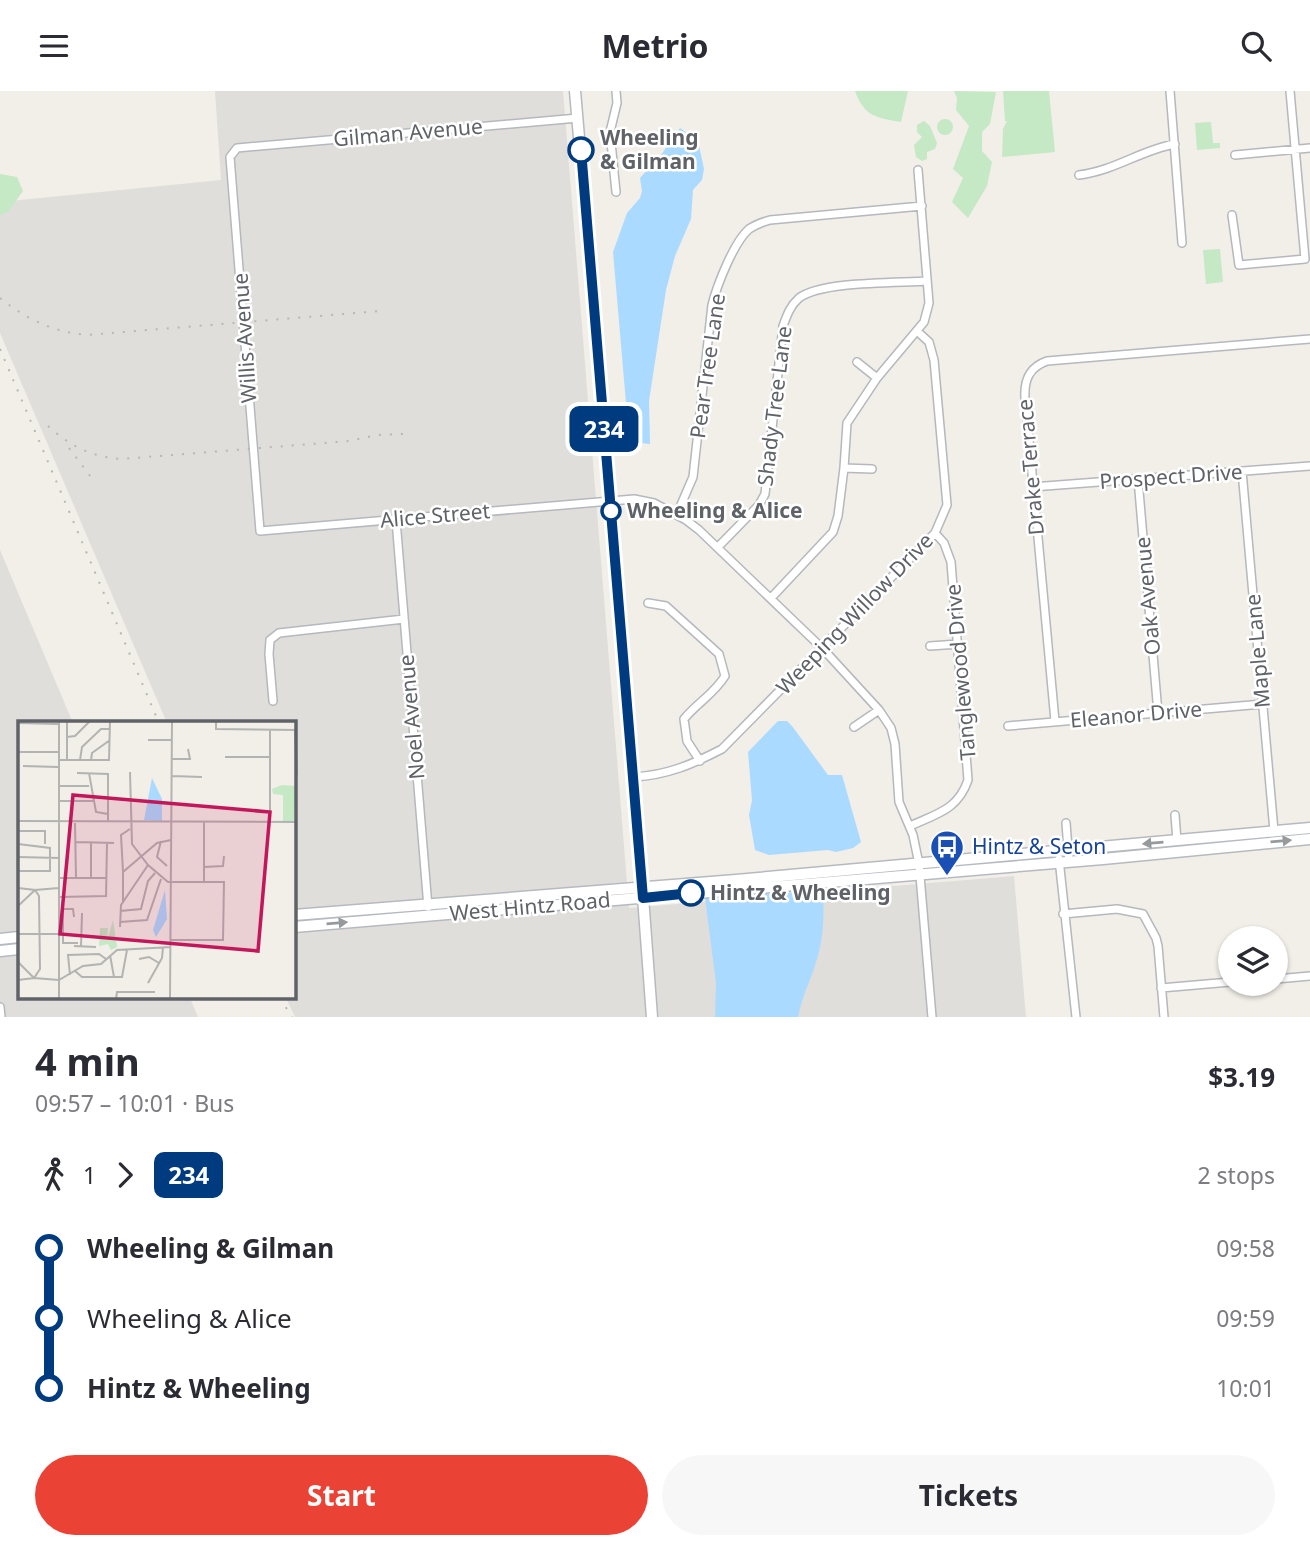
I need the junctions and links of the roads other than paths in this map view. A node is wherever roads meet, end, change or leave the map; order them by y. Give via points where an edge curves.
1 (575, 91) edge
2 (616, 91) edge
3 (1170, 91) edge
4 (1290, 91) edge
5 (578, 118) junction
6 (1175, 144) junction
7 (237, 148) joint
8 (1310, 148) edge
9 (1295, 150) junction
10 (1235, 155) dead end
11 (918, 170) dead end
12 (1079, 175) dead end
13 (616, 192) dead end
14 (922, 206) junction
15 (1232, 215) dead end
16 (1182, 243) dead end
17 (1307, 259) edge
18 (927, 281) junction
19 (918, 332) junction
20 (1310, 339) edge
21 (857, 362) dead end
22 (877, 378) junction
23 (1310, 466) edge
24 (844, 468) junction
25 (872, 469) dead end
26 (1242, 471) junction
27 (1138, 479) junction
28 (1032, 487) junction
29 (611, 500) junction
30 (677, 515) junction
31 (396, 520) junction
32 (260, 531) joint
33 (935, 533) junction
34 (718, 547) junction
35 (771, 598) junction
36 (648, 603) dead end
37 (404, 619) junction
38 (958, 644) junction
39 (930, 646) dead end
40 (822, 649) junction
41 (273, 701) dead end
42 (1263, 704) junction
43 (879, 711) junction
44 (1158, 713) junction
45 (1055, 721) junction
46 (1008, 726) dead end
47 (854, 727) dead end
48 (700, 761) junction
49 (634, 777) junction
50 (1174, 815) dead end
51 (1066, 823) dead end
52 (910, 826) junction
53 (1310, 828) edge
54 (1274, 831) junction
55 (1310, 839) edge
56 (1177, 841) junction
57 (1063, 851) junction
58 (1064, 863) junction
59 (919, 869) junction
60 (642, 892) junction
61 (428, 909) junction
62 (1063, 914) junction
63 (296, 915) edge
64 (296, 927) edge
65 (18, 937) edge
66 (0, 939) edge
67 (18, 949) edge
68 (0, 951) edge
69 (1310, 976) edge
70 (1288, 978) edge
71 (1218, 983) edge
72 (1161, 988) junction
73 (0, 1006) edge
74 (1, 1017) edge
75 (652, 1017) edge
76 (932, 1017) edge
77 (1076, 1017) edge
78 (1164, 1017) edge

1 - 5 main road
2 - 13 street via 610,132
3 - 6 street
4 - 9 street
5 - 7 street, Gilman Avenue
5 - 29 main road
6 - 12 street via 1104,171
6 - 16 street
7 - 32 street, Willis Avenue via 230,157
8 - 9 street
9 - 10 street
9 - 17 street
11 - 14 street
14 - 18 street
14 - 30 street, Pear Tree Lane via 770,220 745,235 712,305 695,466
15 - 17 street via 1238,265
18 - 19 street via 929,310
18 - 34 street, Shady Tree Lane via 826,287 806,293 794,303 783,326 765,494
19 - 22 street
19 - 33 street, Weeping Willow Drive via 929,342 934,360 947,505
20 - 28 street, Drake Terrace via 1041,363 1032,369 1025,385
21 - 22 street
22 - 24 street via 846,423
23 - 26 street, Prospect Drive
24 - 25 street
24 - 35 street via 833,532
26 - 27 street, Prospect Drive
26 - 42 street, Maple Lane
27 - 28 street, Prospect Drive
27 - 44 street, Oak Avenue
28 - 45 street, Drake Terrace
29 - 30 street, Alice Street via 654,503
29 - 31 street, Alice Street
29 - 49 main road
30 - 34 street, Alice Street
31 - 32 street, Alice Street
31 - 37 street, Noel Avenue
33 - 38 street, Tanglewood Drive via 951,562
33 - 40 street, Weeping Willow Drive
34 - 35 street, Alice Street
35 - 40 street, Alice Street
36 - 48 street via 666,606 719,654 725,676 684,719 687,741
37 - 41 street via 279,632 270,641
37 - 61 street, Noel Avenue
38 - 39 street
38 - 52 street, Tanglewood Drive via 968,780 952,806
40 - 43 street, Alice Street
40 - 48 street, Weeping Willow Drive via 722,748
42 - 44 street, Eleanor Drive
42 - 54 street, Maple Lane
43 - 47 street
43 - 52 street, Alice Street via 891,729 899,802
44 - 45 street, Eleanor Drive
45 - 46 street, Eleanor Drive
48 - 49 street, Weeping Willow Drive via 654,776
49 - 60 main road
50 - 56 street
51 - 57 street
52 - 59 street, Alice Street
53 - 54 main road, West Hintz Road
54 - 56 main road, West Hintz Road
58 -> 55 main road, West Hintz Road
56 -> 57 main road, West Hintz Road
57 - 58 street
57 - 59 main road, West Hintz Road
58 - 59 main road, West Hintz Road
58 - 62 street
59 - 60 main road, West Hintz Road
59 - 76 street, Alice Street
60 - 61 main road, West Hintz Road
60 - 75 main road
61 - 63 main road, West Hintz Road
64 -> 61 main road, West Hintz Road
62 - 72 street via 1116,909 1143,914 1156,937
62 - 77 street
65 - 66 main road
67 - 68 main road
69 - 70 street
71 - 72 street
72 - 78 street
73 - 74 street

